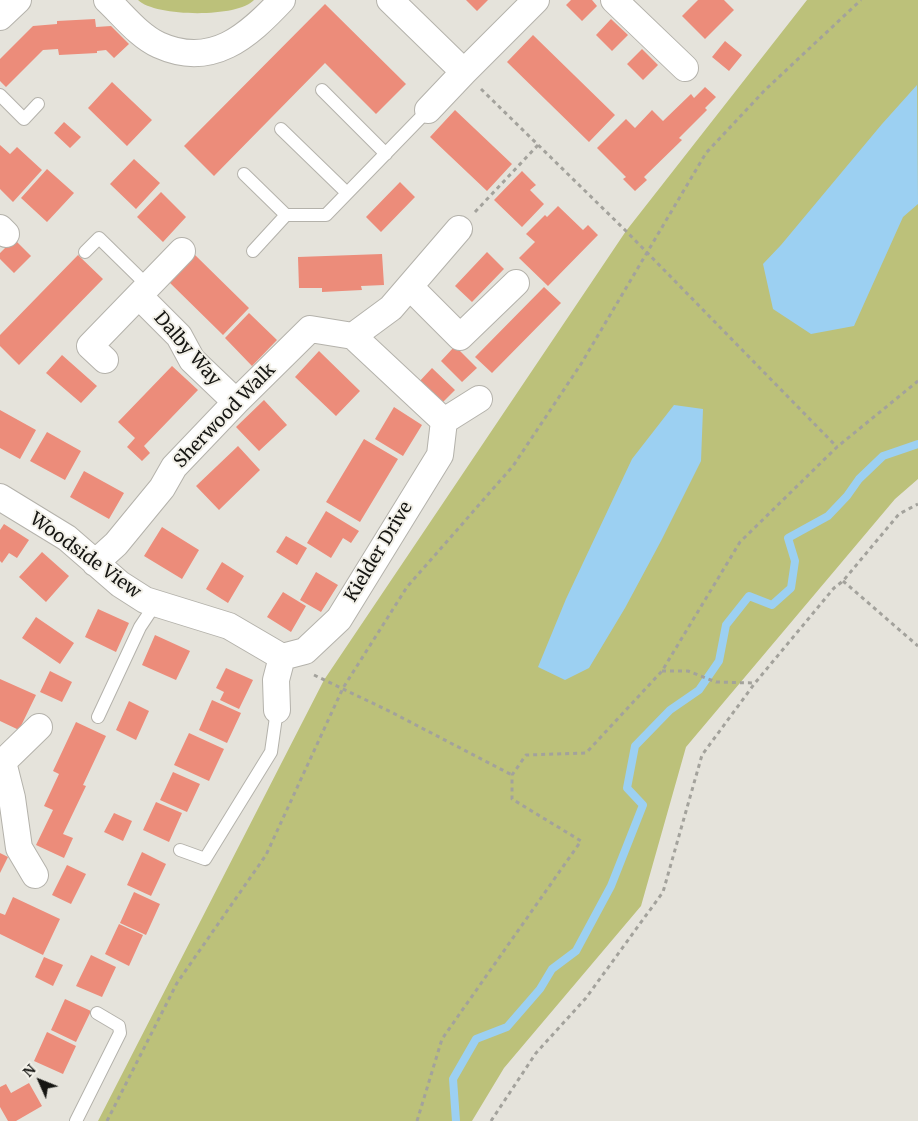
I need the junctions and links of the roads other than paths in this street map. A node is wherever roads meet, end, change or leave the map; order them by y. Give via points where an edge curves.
1 (18, 0) edge
2 (107, 0) edge
3 (282, 0) edge
4 (390, 0) edge
5 (536, 0) edge
6 (614, 0) edge
7 (0, 17) edge
8 (685, 68) dead end
9 (464, 72) junction
10 (322, 90) dead end
11 (0, 95) edge
12 (38, 104) dead end
13 (428, 110) joint
14 (281, 129) dead end
15 (386, 154) junction
16 (244, 174) dead end
17 (347, 193) junction
18 (286, 215) junction
19 (459, 230) road end
20 (182, 251) dead end
21 (253, 251) dead end
22 (85, 252) dead end
23 (516, 282) dead end
24 (410, 287) junction
25 (144, 291) junction
26 (354, 336) junction
27 (105, 360) dead end
28 (479, 398) dead end
29 (236, 402) junction
30 (444, 421) junction
31 (0, 497) edge
32 (95, 563) junction
33 (156, 603) junction
34 (282, 657) junction
35 (277, 710) joint
36 (98, 717) dead end
37 (39, 727) dead end
38 (1, 761) edge
39 (180, 850) dead end
40 (35, 875) dead end
41 (97, 1013) dead end
42 (76, 1121) edge

1 - 7 street
2 - 3 street via 158,45 179,52 200,53 223,48 243,37
4 - 9 street
5 - 9 street
6 - 8 street
9 - 13 street
10 - 15 lane
11 - 12 lane via 24,119
13 - 15 lane
14 - 17 lane
15 - 17 lane
16 - 18 lane
17 - 18 lane via 326,215
18 - 21 lane
19 - 24 street via 433,244
20 - 25 street, Dalby Way
22 - 25 lane via 99,238
23 - 24 street via 460,337
24 - 26 street via 391,308
25 - 27 street, Dalby Way via 90,346
25 - 29 street, Dalby Way via 179,336 192,360
26 - 29 street, Sherwood Walk via 310,329
26 - 30 street
28 - 30 street
29 - 32 street, Sherwood Walk via 174,467 157,496 116,544
30 - 34 street, Kielder Drive via 440,454 339,619 305,651
31 - 32 street, Woodside View via 67,538
32 - 33 street, Woodside View via 120,584
33 - 34 street, Woodside View via 230,626
33 - 36 lane via 140,627
34 - 35 street via 276,680
35 - 39 lane via 271,752 206,859
37 - 38 street
38 - 40 street via 12,798 19,848
41 - 42 lane via 119,1026 120,1033

